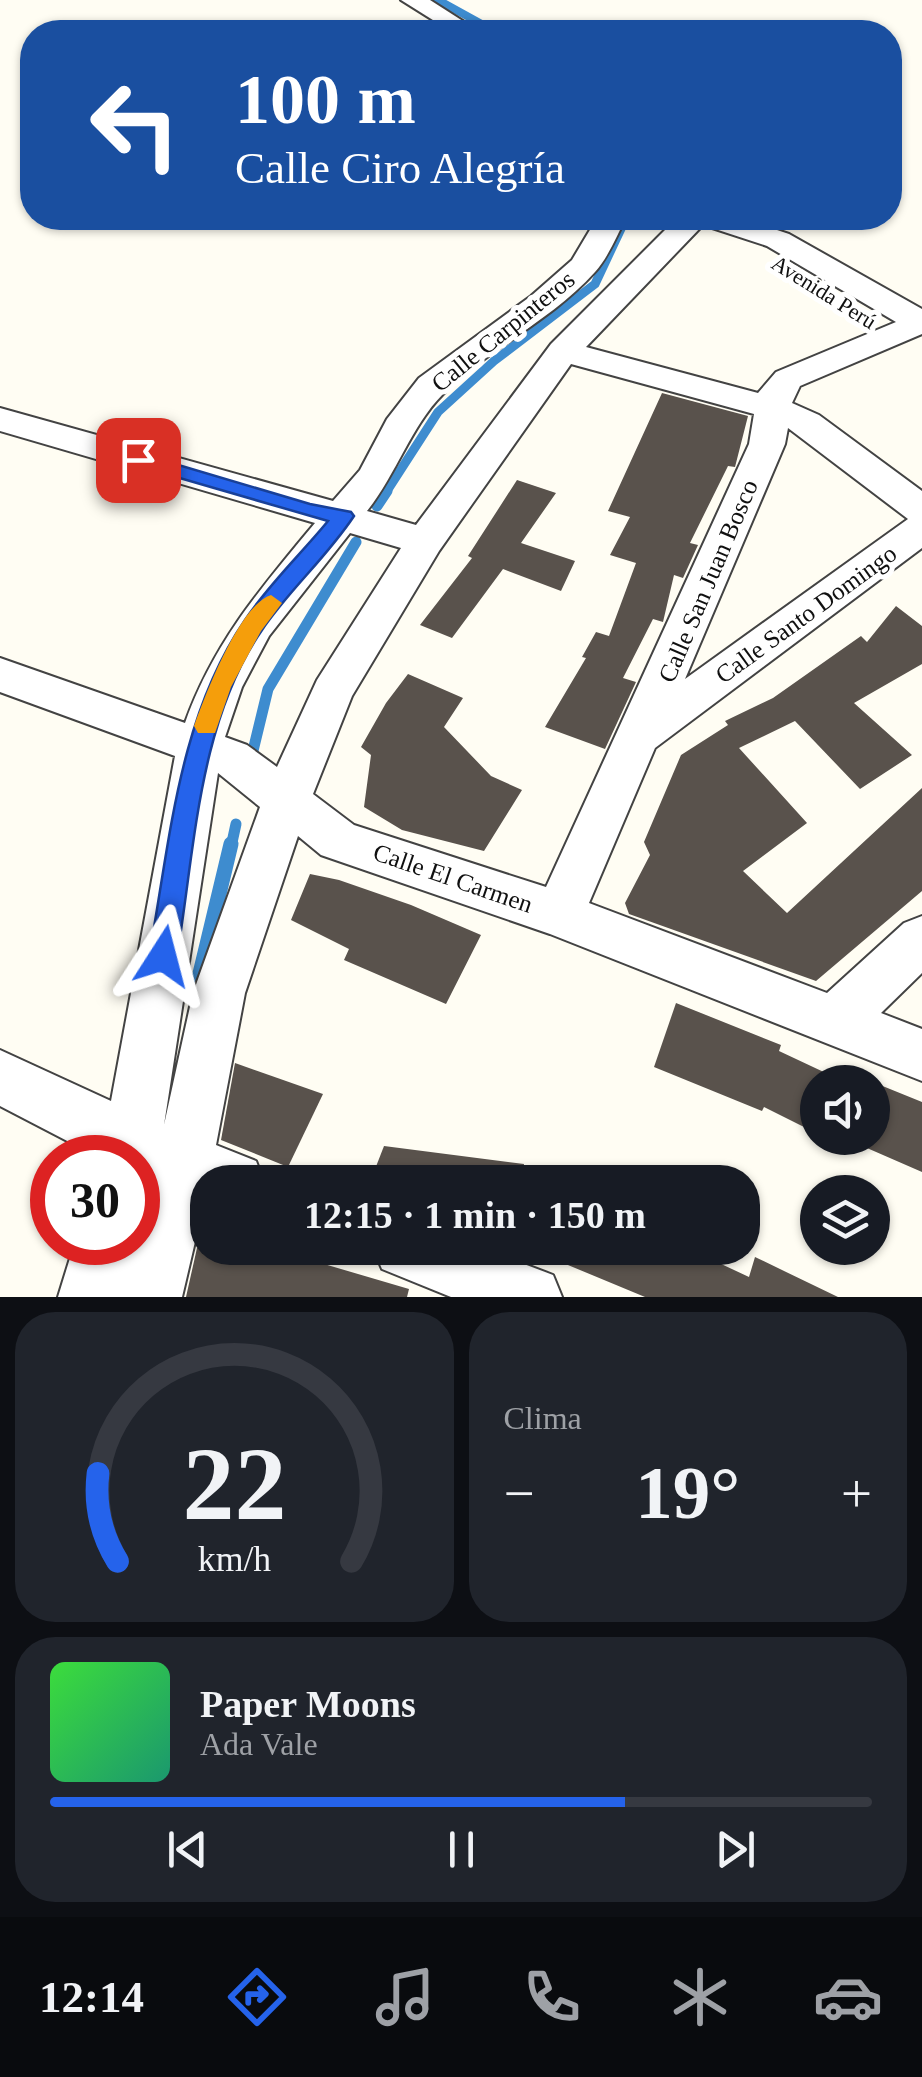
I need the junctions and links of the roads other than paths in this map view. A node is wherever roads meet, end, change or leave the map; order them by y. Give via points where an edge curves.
1 (413, 0) edge
2 (454, 0) edge
3 (465, 20) edge
4 (472, 20) edge
5 (604, 230) edge
6 (700, 230) edge
7 (727, 230) edge
8 (912, 327) edge
9 (563, 351) junction
10 (922, 354) edge
11 (773, 408) junction
12 (0, 419) edge
13 (922, 510) edge
14 (343, 516) junction
15 (922, 528) edge
16 (425, 541) junction
17 (0, 675) edge
18 (641, 735) junction
19 (199, 748) junction
20 (286, 801) junction
21 (559, 914) junction
22 (922, 939) edge
23 (834, 1021) junction
24 (922, 1056) edge
25 (0, 1077) edge
26 (171, 1161) edge
27 (98, 1265) edge
28 (447, 1265) edge
29 (89, 1297) edge
30 (151, 1297) edge
31 (531, 1297) edge

1 - 3 street
2 - 4 street
5 - 14 street, Calle Carpinteros via 585,264 542,303 431,386
6 - 9 street
7 - 8 street, Avenida Perú
8 - 10 street, Avenida Perú
8 - 11 street, Calle San Juan Bosco via 788,379
9 - 11 street
9 - 16 street
11 - 13 street via 806,423
11 - 18 street, Calle San Juan Bosco via 767,444
12 - 14 street
14 - 16 street
14 - 19 street, Calle Carpinteros via 253,626 220,686
15 - 18 street, Calle Santo Domingo
16 - 20 street via 332,692
17 - 19 street, Calle El Carmen
18 - 21 street, Calle San Juan Bosco
19 - 20 street, Calle El Carmen via 230,758
19 - 26 street, Calle Carpinteros
20 - 21 street, Calle El Carmen via 338,840
20 - 26 street via 218,993
21 - 23 street, Calle El Carmen
22 - 23 street
23 - 24 street, Calle El Carmen
25 - 26 street
26 - 30 street
27 - 29 street
28 - 31 street

